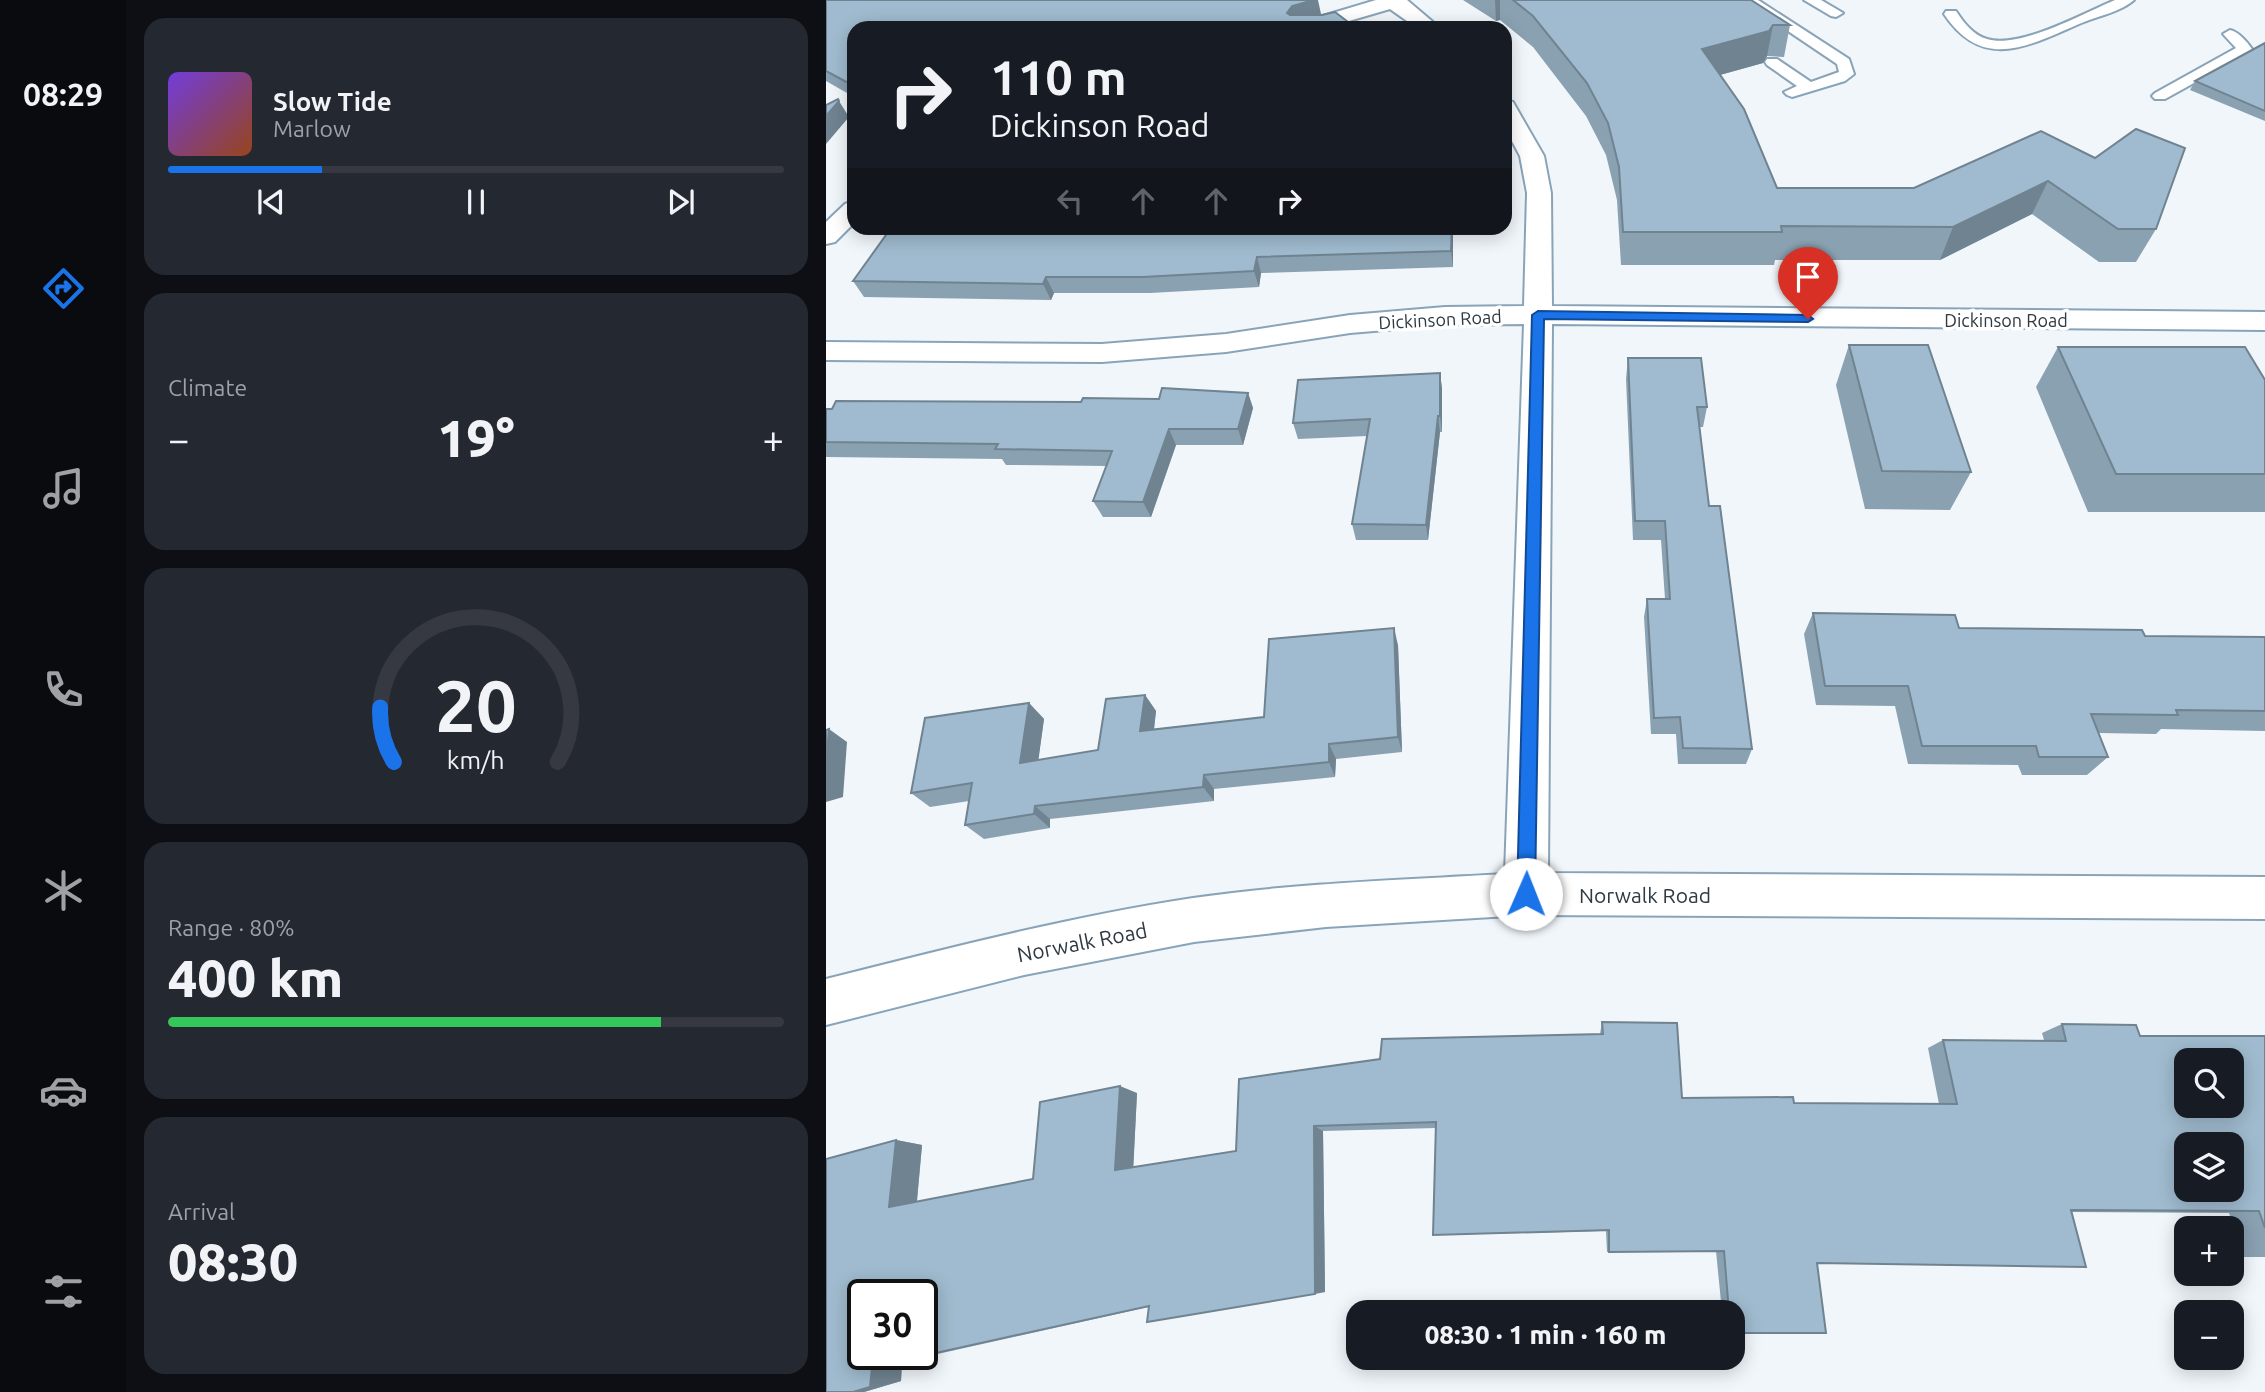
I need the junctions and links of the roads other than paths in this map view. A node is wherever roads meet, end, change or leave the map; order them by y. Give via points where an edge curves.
1 (1749, 0) edge
2 (1811, 0) edge
3 (2127, 0) edge
4 (1395, 1) edge
5 (1836, 13) dead end
6 (1953, 13) dead end
7 (1327, 21) edge
8 (1421, 21) edge
9 (2230, 34) dead end
10 (1772, 62) edge
11 (1809, 87) junction
12 (1791, 92) dead end
13 (2160, 96) dead end
14 (1512, 120) edge
15 (847, 216) edge
16 (826, 236) edge
17 (1538, 315) junction
18 (2265, 321) edge
19 (826, 351) edge
20 (1526, 894) junction
21 (2265, 898) edge
22 (826, 1002) edge

1 - 11 lane via 1797,27 1838,56 1847,69 1840,78
2 - 5 lane
3 - 6 lane via 2036,38 1984,32
4 - 7 street
4 - 8 street
9 - 13 lane via 2245,49
10 - 11 lane
11 - 12 lane
14 - 17 street via 1532,156 1539,193
15 - 16 street
17 - 18 street, Dickinson Road
17 - 19 street, Dickinson Road via 1350,324 1226,343 1102,353
17 - 20 street
20 - 21 street, Norwalk Road
20 - 22 street, Norwalk Road via 1326,906 1194,920 1024,951

